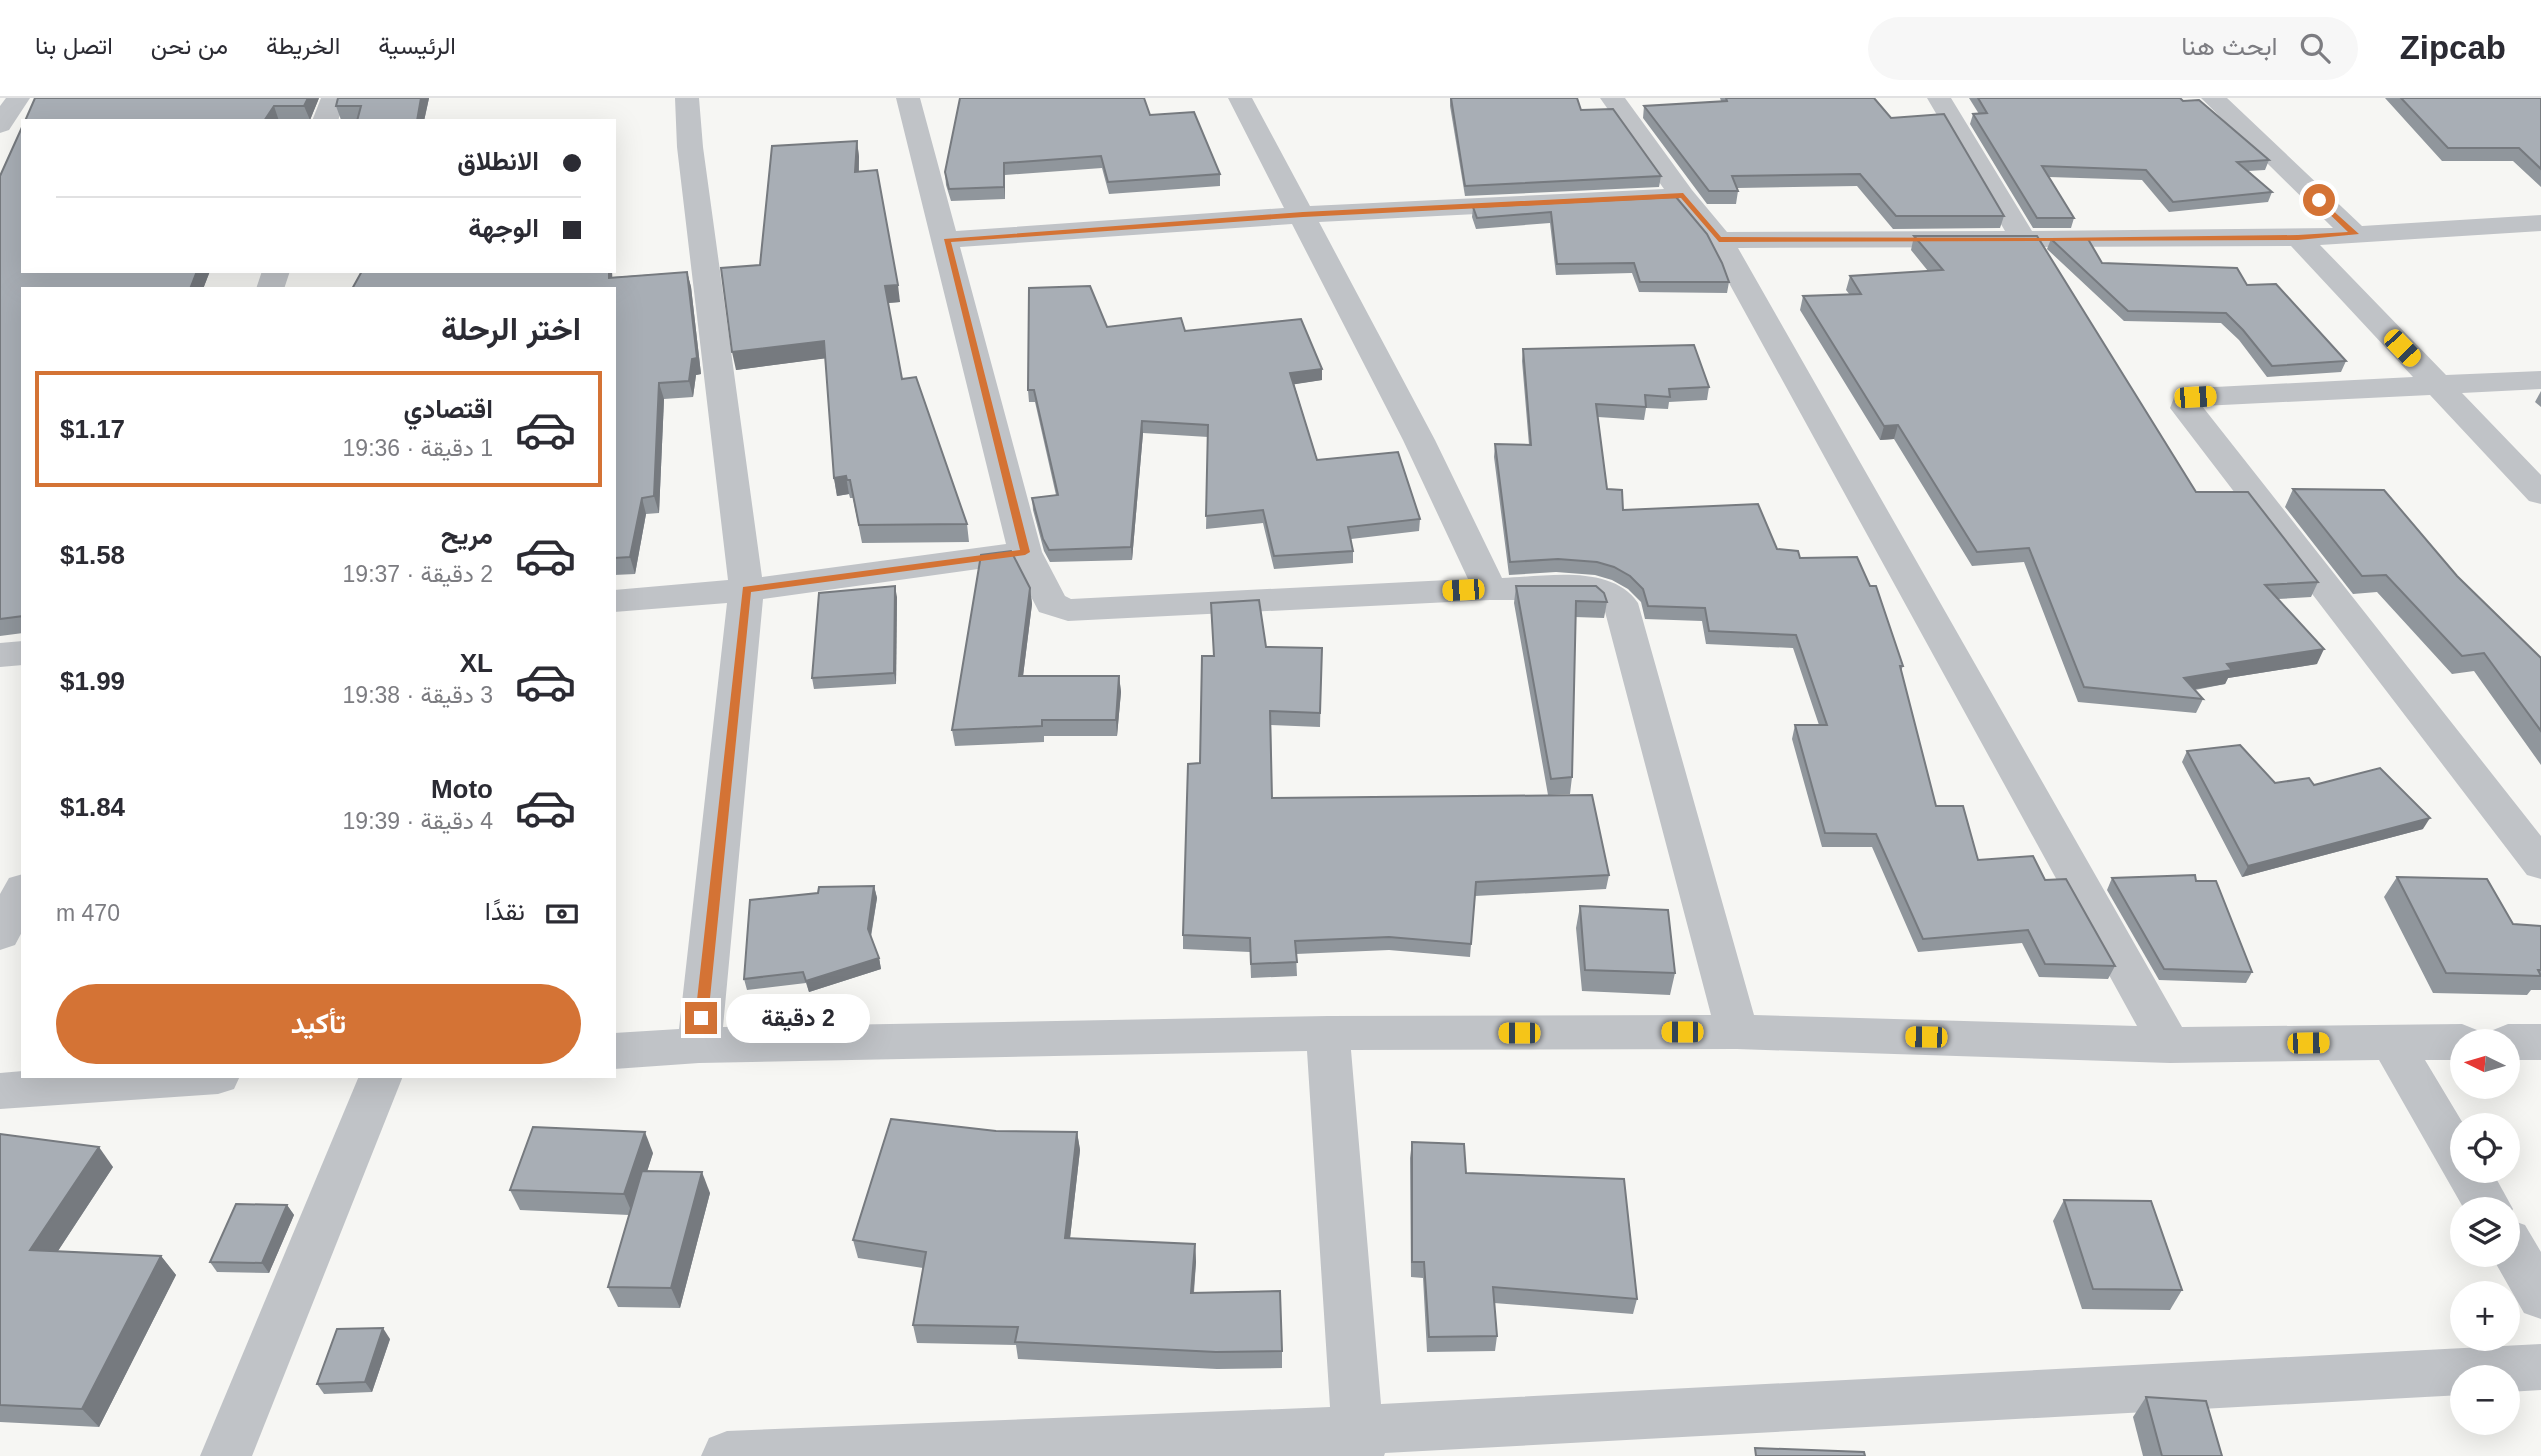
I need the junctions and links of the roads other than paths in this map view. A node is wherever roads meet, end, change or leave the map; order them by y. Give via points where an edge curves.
1 (18, 98) edge
2 (333, 98) edge
3 (687, 98) edge
4 (908, 98) edge
5 (1241, 98) edge
6 (1612, 98) edge
7 (1939, 98) edge
8 (2213, 98) edge
9 (326, 119) edge
10 (0, 124) edge
11 (1683, 196) junction
12 (1303, 215) junction
13 (2541, 223) edge
14 (2355, 234) junction
15 (2298, 238) junction
16 (947, 240) junction
17 (1719, 240) junction
18 (2024, 240) junction
19 (2541, 380) edge
20 (2437, 384) junction
21 (2541, 494) edge
22 (1025, 552) junction
23 (1490, 589) junction
24 (746, 590) junction
25 (616, 601) edge
26 (21, 653) edge
27 (0, 655) edge
28 (2541, 864) edge
29 (21, 893) edge
30 (0, 934) edge
31 (1737, 1032) junction
32 (1328, 1033) junction
33 (2390, 1042) junction
34 (2450, 1042) edge
35 (2520, 1042) edge
36 (2541, 1042) edge
37 (699, 1045) junction
38 (2170, 1045) junction
39 (616, 1051) edge
40 (189, 1078) edge
41 (380, 1078) edge
42 (0, 1091) edge
43 (2450, 1143) edge
44 (2520, 1261) edge
45 (2541, 1297) edge
46 (2541, 1367) edge
47 (1359, 1443) edge
48 (226, 1456) edge
49 (727, 1456) edge

1 - 10 street
2 - 9 street
3 - 24 street
4 - 16 street
5 - 12 street
6 - 11 street
7 - 18 street
8 - 14 street
11 - 12 street
11 - 17 street
12 - 16 street
12 - 23 street
13 - 14 street
14 - 15 street
15 - 18 street
15 - 20 street
16 - 22 street
17 - 18 street
17 - 38 street
19 - 20 street
20 - 21 street
20 - 28 street via 2195,397 2186,402 2186,408
22 - 23 street via 1051,604 1068,610
22 - 24 street
23 - 31 street via 1588,587 1606,592 1620,603
24 - 25 street
24 - 37 street
26 - 27 street
29 - 30 street
31 - 32 street
31 - 38 street
32 - 37 street
32 - 47 street
33 - 34 street
33 - 38 street
33 - 43 street
35 - 36 street
37 - 39 street
40 - 42 street
41 - 48 street
44 - 45 street
46 - 47 street
47 - 49 street

